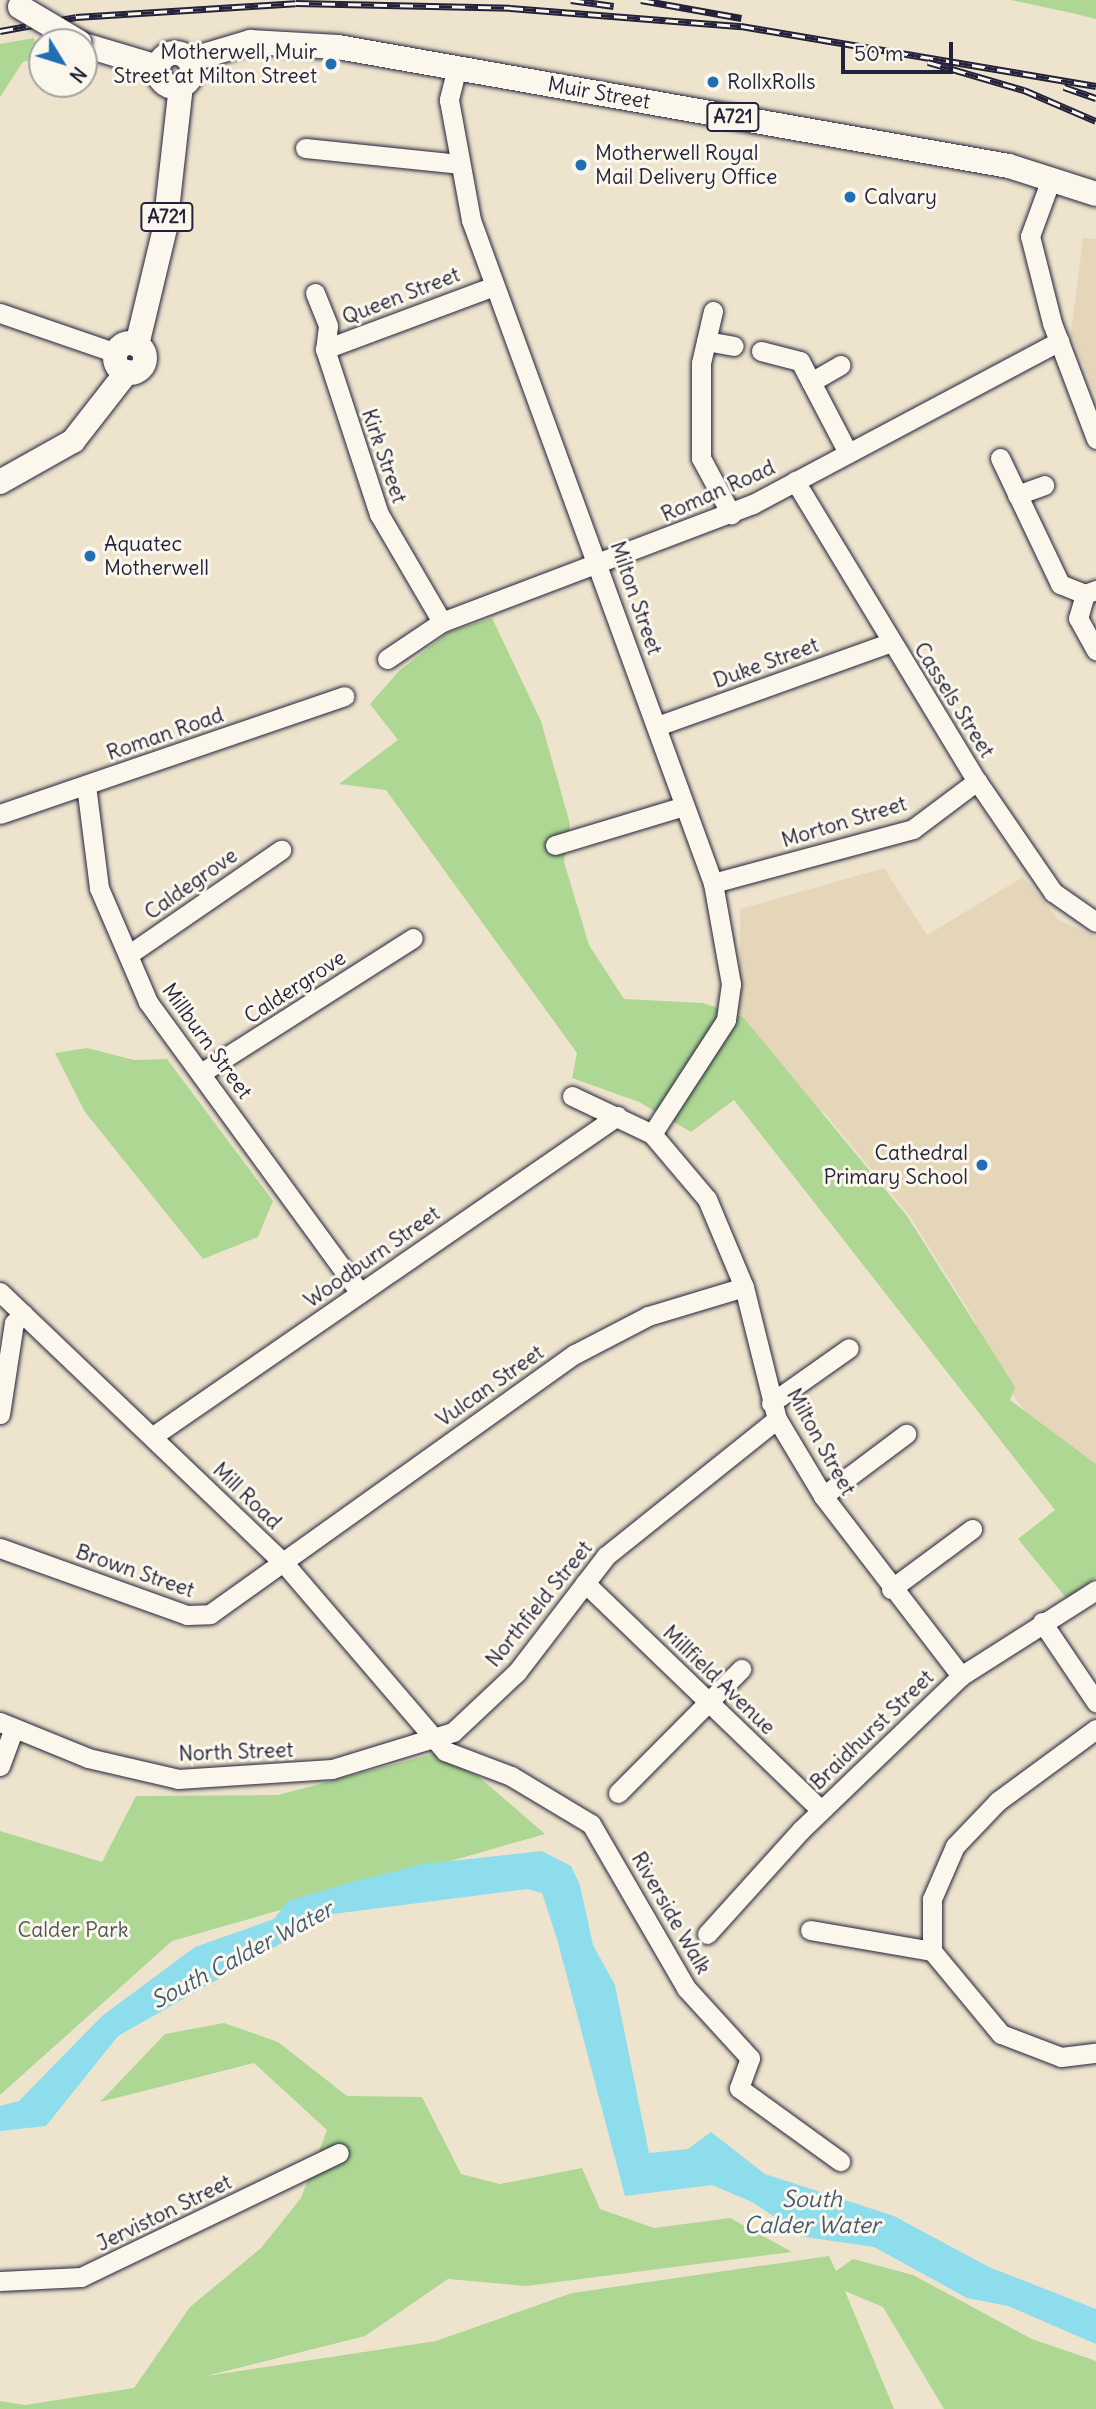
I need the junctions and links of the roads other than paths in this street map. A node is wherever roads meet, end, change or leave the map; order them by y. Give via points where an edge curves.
1 (14, 4) edge
2 (55, 28) edge
3 (98, 50) edge
4 (190, 60) junction
5 (457, 66) junction
6 (158, 67) junction
7 (181, 86) junction
8 (305, 148) dead end
9 (459, 164) junction
10 (1051, 179) junction
11 (1096, 194) edge
12 (494, 286) junction
13 (315, 293) dead end
14 (713, 311) dead end
15 (0, 313) edge
16 (706, 341) junction
17 (1059, 341) junction
18 (734, 346) dead end
19 (325, 349) junction
20 (761, 352) dead end
21 (127, 357) junction
22 (841, 365) dead end
23 (811, 382) junction
24 (1096, 439) edge
25 (848, 453) junction
26 (1000, 458) dead end
27 (795, 481) junction
28 (0, 482) edge
29 (1044, 485) dead end
30 (1017, 495) junction
31 (731, 513) junction
32 (600, 565) junction
33 (1091, 592) edge
34 (442, 622) junction
35 (891, 642) junction
36 (1096, 650) edge
37 (387, 659) dead end
38 (344, 696) dead end
39 (657, 726) junction
40 (977, 780) junction
41 (86, 785) junction
42 (684, 806) junction
43 (0, 814) edge
44 (555, 845) dead end
45 (281, 850) dead end
46 (713, 883) junction
47 (1096, 922) edge
48 (413, 938) dead end
49 (128, 956) junction
50 (201, 1073) junction
51 (572, 1096) dead end
52 (617, 1116) junction
53 (652, 1134) junction
54 (744, 1287) junction
55 (0, 1292) edge
56 (360, 1293) junction
57 (23, 1314) junction
58 (849, 1348) dead end
59 (774, 1411) junction
60 (0, 1414) edge
61 (906, 1434) dead end
62 (153, 1436) junction
63 (823, 1496) junction
64 (972, 1528) dead end
65 (0, 1548) edge
66 (283, 1562) junction
67 (585, 1583) junction
68 (891, 1589) junction
69 (1096, 1590) edge
70 (1042, 1622) junction
71 (741, 1669) dead end
72 (961, 1676) junction
73 (709, 1702) junction
74 (1096, 1702) edge
75 (7, 1725) edge
76 (1096, 1729) edge
77 (440, 1745) junction
78 (0, 1766) edge
79 (618, 1793) dead end
80 (821, 1810) junction
81 (810, 1930) dead end
82 (707, 1934) dead end
83 (932, 1951) junction
84 (1096, 2053) edge
85 (340, 2153) dead end
86 (840, 2161) dead end
87 (0, 2281) edge

1 - 2 main road, bridge
3 - 6 main road
4 - 5 main road, Muir Street / A721 via 216,48 276,41
4 - 6 main road, A721 via 173,52
4 - 7 main road, A721 via 192,76
5 - 9 street, Milton Street via 449,100
5 - 10 main road, Muir Street / A721 via 1009,166
6 - 7 main road via 166,85
7 - 21 main road, A721 via 165,228
8 - 9 street
9 - 12 street, Milton Street
10 - 11 main road, A721
10 - 17 street via 1030,236
12 - 19 street, Queen Street
12 - 32 street, Milton Street
13 - 19 street, Kirk Street via 328,326
14 - 16 street
15 - 21 street
16 - 18 street
16 - 31 street via 701,458
17 - 24 street
17 - 25 street, Roman Road
19 - 34 street, Kirk Street via 379,514
20 - 23 street via 800,361
21 - 28 main road, A721 via 73,441
22 - 23 street
23 - 25 street
25 - 27 street, Roman Road
26 - 30 street
27 - 31 street, Roman Road
27 - 35 street, Cassels Street
29 - 30 street
30 - 33 street via 1059,584
31 - 32 street, Roman Road
32 - 34 street, Roman Road
32 - 39 street, Milton Street
33 - 36 street via 1077,618
34 - 37 street, Roman Road
35 - 39 street, Duke Street
35 - 40 street, Cassels Street
38 - 41 street, Roman Road
39 - 42 street, Milton Street
40 - 46 street, Morton Street via 914,829
40 - 47 street, Cassels Street via 1057,897
41 - 43 street, Roman Road
41 - 49 street, Millburn Street via 99,888
42 - 44 street
42 - 46 street, Milton Street
45 - 49 street, Caldegrove
46 - 53 street, Milton Street via 731,984 726,1020
48 - 50 street, Caldergrove
49 - 50 street, Millburn Street via 148,1002
50 - 56 street, Millburn Street
51 - 52 street, Milton Street
52 - 53 street, Milton Street
52 - 56 street, Woodburn Street
53 - 54 street, Milton Street via 713,1210
54 - 59 street, Milton Street
54 - 66 street, Vulcan Street via 648,1317 575,1354
55 - 57 street, Mill Road
56 - 62 street, Woodburn Street
57 - 60 street via 14,1323
57 - 62 street, Mill Road
58 - 59 street, Northfield Street
59 - 63 street, Milton Street
59 - 67 street, Northfield Street via 677,1494
61 - 63 street
62 - 66 street, Mill Road
63 - 68 street, Milton Street
64 - 68 street
65 - 66 street, Brown Street via 195,1616 218,1611
66 - 77 street, Mill Road
67 - 73 street, Millfield Avenue
67 - 77 street, Northfield Street via 517,1672
68 - 72 street, Milton Street
69 - 70 street, Braidhurst Street
70 - 72 street, Braidhurst Street
70 - 74 street
71 - 73 street
72 - 80 street, Braidhurst Street
73 - 79 street
73 - 80 street, Millfield Avenue
75 - 77 street, North Street via 88,1758 178,1779 332,1769
75 - 78 street
76 - 83 street via 998,1801 955,1846 932,1899
77 - 86 street, Riverside Walk via 511,1776 591,1824 686,1989 750,2058 739,2088
80 - 82 street, Braidhurst Street
81 - 83 street
83 - 84 street via 1002,2034 1060,2057
85 - 87 street, Jerviston Street via 81,2277

